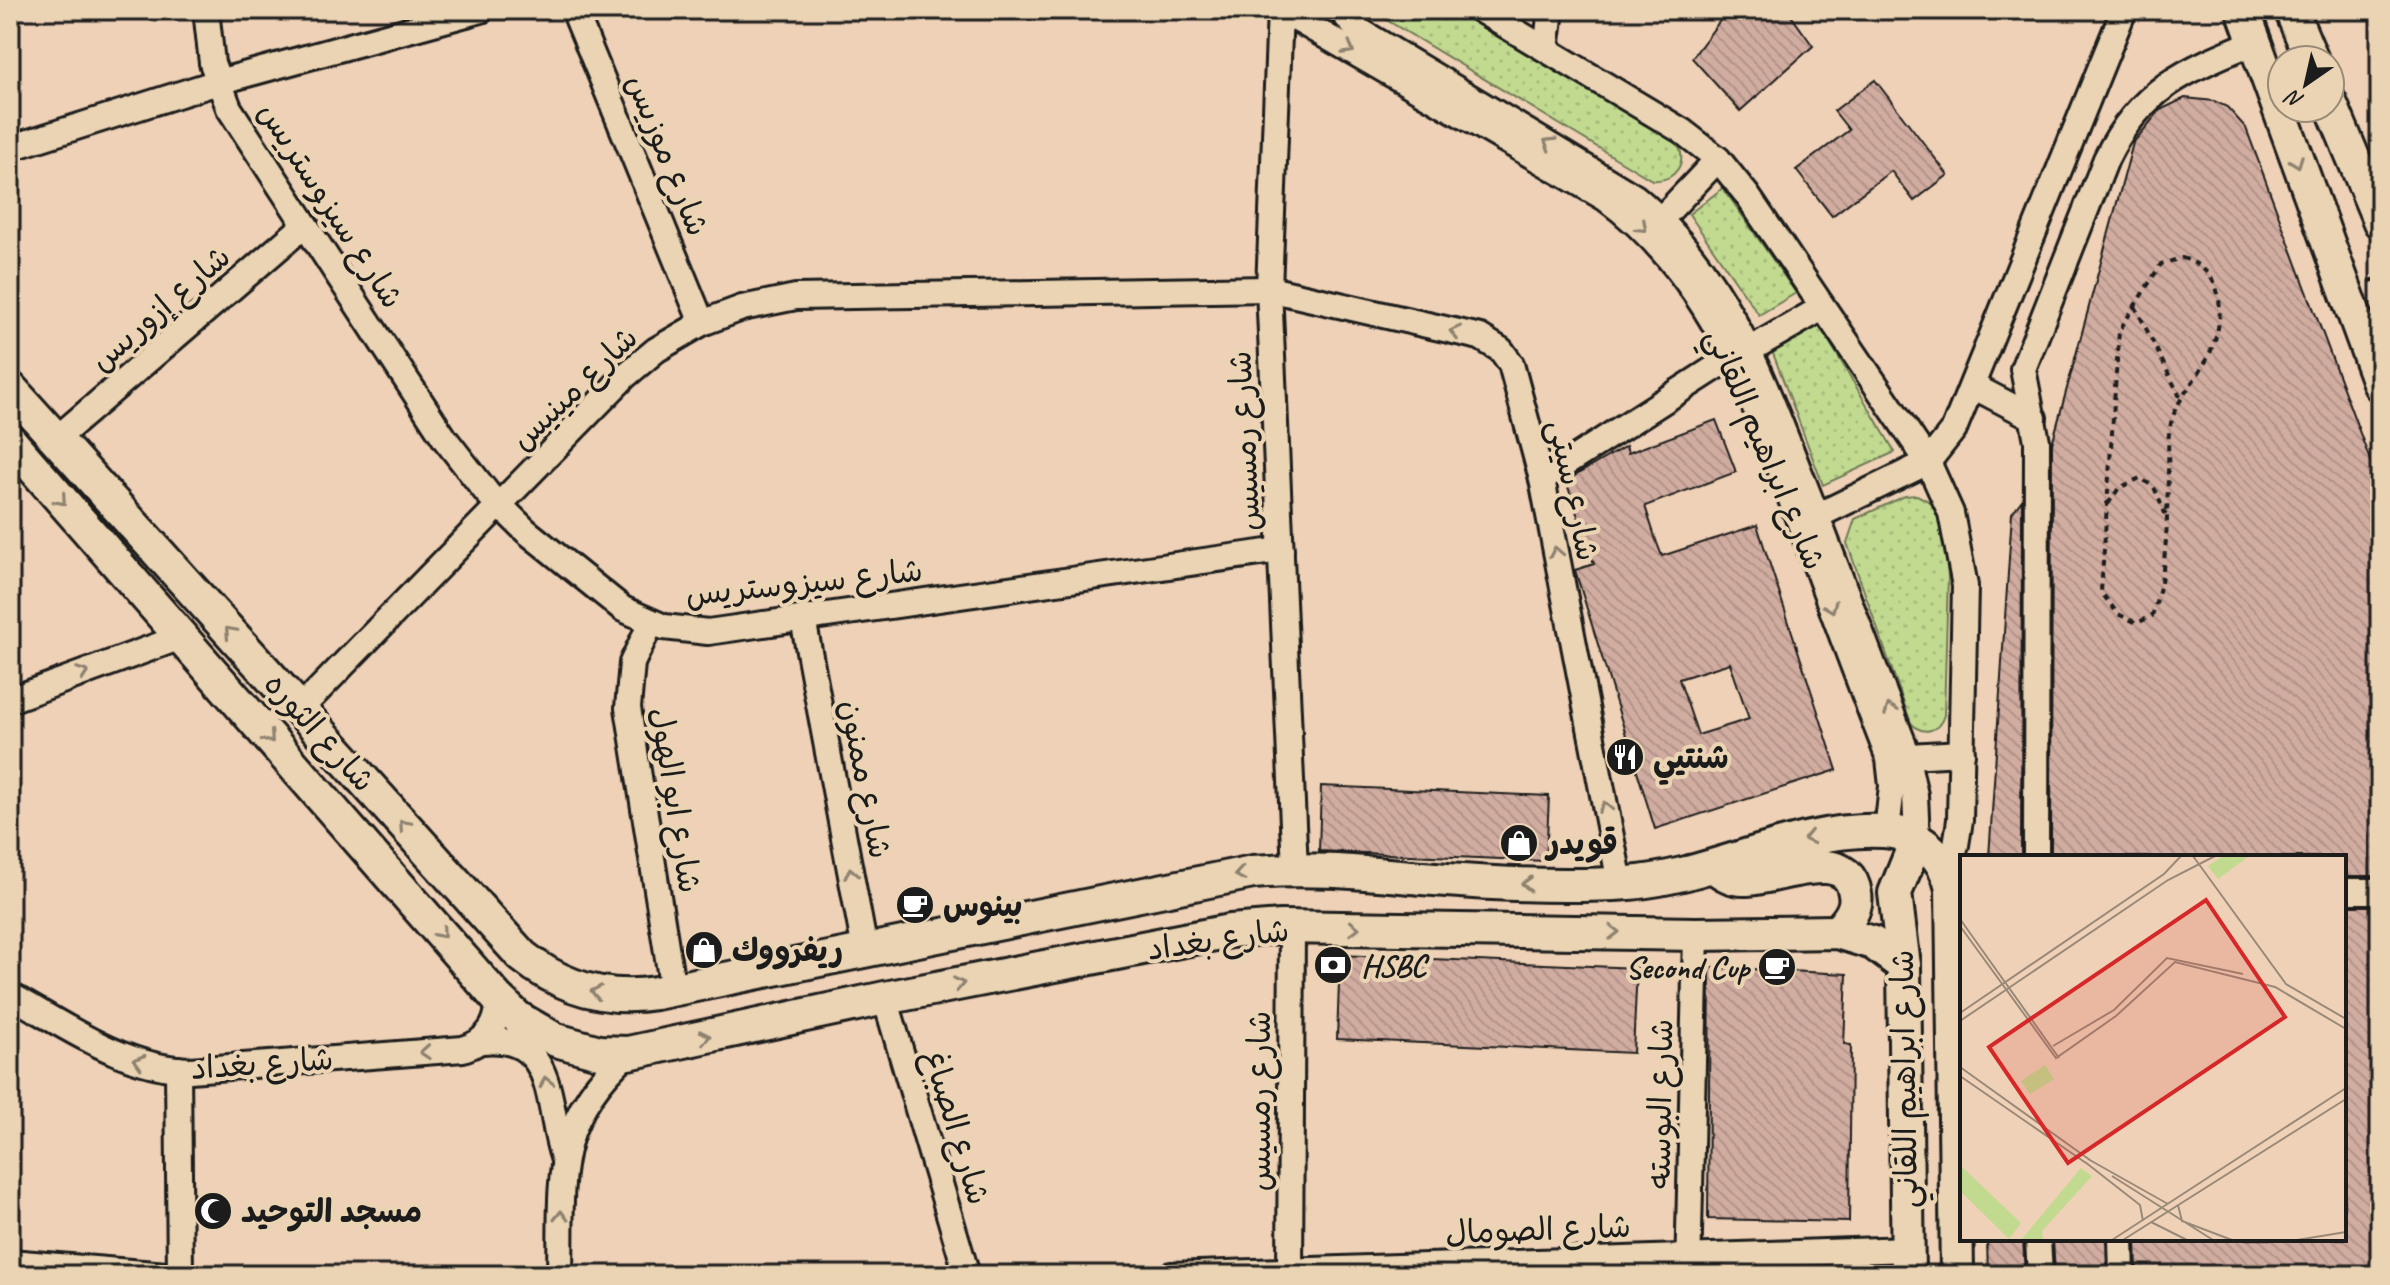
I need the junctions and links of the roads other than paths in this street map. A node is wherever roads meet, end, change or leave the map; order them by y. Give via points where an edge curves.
1 (206, 10) edge
2 (481, 10) edge
3 (574, 10) edge
4 (1280, 10) edge
5 (1341, 10) edge
6 (1480, 10) edge
7 (1551, 10) edge
8 (2124, 10) edge
9 (2243, 10) edge
10 (2291, 10) edge
11 (2254, 42) junction
12 (2305, 44) edge
13 (1546, 49) junction
14 (218, 82) junction
15 (2339, 124) edge
16 (10, 148) edge
17 (1718, 159) junction
18 (1661, 219) junction
19 (2380, 222) edge
20 (305, 225) junction
21 (1269, 289) junction
22 (1822, 308) junction
23 (702, 323) junction
24 (1742, 353) junction
25 (2380, 385) edge
26 (1973, 386) junction
27 (10, 388) edge
28 (2034, 418) junction
29 (55, 440) junction
30 (10, 441) edge
31 (1928, 462) junction
32 (1542, 479) junction
33 (500, 507) junction
34 (1817, 516) junction
35 (1281, 550) junction
36 (803, 619) junction
37 (651, 623) junction
38 (181, 637) junction
39 (10, 700) edge
40 (300, 709) junction
41 (1962, 753) junction
42 (1908, 756) junction
43 (1902, 835) junction
44 (2036, 855) edge
45 (1715, 867) junction
46 (1295, 869) junction
47 (1620, 883) junction
48 (1950, 885) junction
49 (2346, 891) edge
50 (2380, 891) edge
51 (1895, 893) junction
52 (1292, 926) junction
53 (1837, 932) junction
54 (1696, 934) junction
55 (865, 950) junction
56 (1904, 966) junction
57 (673, 990) junction
58 (10, 995) edge
59 (497, 998) junction
60 (885, 998) junction
61 (481, 1041) junction
62 (628, 1053) junction
63 (178, 1069) junction
64 (563, 1157) junction
65 (2038, 1241) edge
66 (2121, 1241) edge
67 (10, 1262) edge
68 (1908, 1262) edge
69 (1688, 1265) edge
70 (1290, 1272) edge
71 (167, 1275) edge
72 (180, 1275) edge
73 (560, 1275) edge
74 (967, 1275) edge
75 (1171, 1275) edge
76 (1957, 1275) edge
77 (2040, 1275) edge
78 (2122, 1275) edge

1 - 14 street, شارع سيزوستريس
2 - 14 street
3 - 23 street, شارع موزيس
4 - 21 street, شارع رمسيس
4 -> 24 street, شارع ابراهيم اللقاني via 1622,210 1681,268
18 -> 5 street, شارع ابراهيم اللقاني via 1607,178 1357,29
6 - 13 street, شارع ابراهيم اللقاني
7 - 13 street
8 - 26 street
9 - 11 main road
10 - 12 main road
11 -> 25 main road
11 - 28 street via 2168,81 2117,138 2024,363
13 - 17 street, شارع ابراهيم اللقاني via 1670,123
14 - 16 street
14 - 20 street, شارع سيزوستريس via 229,108
15 - 19 main road
17 - 18 street
17 - 22 street, شارع ابراهيم اللقاني
18 - 24 street, شارع ابراهيم اللقاني via 1709,278
20 - 29 street, شارع إزوريس
20 - 33 street, شارع سيزوستريس via 455,454
21 - 23 street, شارع مينيس via 796,297
32 -> 21 street, شارع سيتى via 1514,372 1494,345 1480,337
21 - 35 street, شارع رمسيس
22 - 24 street
22 - 31 street, شارع ابراهيم اللقاني
23 - 33 street, شارع مينيس via 635,367
24 - 32 street
24 - 34 street, شارع ابراهيم اللقاني
24 -> 43 street, شارع ابراهيم اللقاني via 1766,435 1889,759
26 - 28 street
26 - 31 street via 1954,429
27 - 29 main road, شارع الثوره
28 - 44 street
40 -> 29 main road, شارع الثوره
30 -> 38 main road, شارع الثوره
31 - 34 street
31 - 41 street, شارع ابراهيم اللقاني via 1951,513 1964,574
47 -> 32 street, شارع سيتى
33 - 37 street, شارع سيزوستريس via 611,601
33 - 40 street, شارع مينيس
42 -> 34 street, شارع ابراهيم اللقاني
35 - 36 street, شارع سيزوستريس
35 - 46 street, شارع رمسيس
36 - 37 street, شارع سيزوستريس via 708,632
55 -> 36 street, شارع ممنون
37 - 57 street, شارع ابو الهول via 632,663 628,708
39 -> 38 street
38 -> 59 main road, شارع الثوره
57 -> 40 main road, شارع الثوره via 625,996 593,993 535,966
41 - 42 street
41 - 48 street, شارع ابراهيم اللقاني
42 - 43 street, شارع ابراهيم اللقاني via 1915,795
43 -> 45 main road, شارع بغداد via 1813,836
43 - 48 main road via 1937,856
43 - 51 main road, شارع ابراهيم اللقاني
45 - 47 main road, شارع بغداد
45 - 53 main road via 1746,880 1808,868 1838,869 1851,881 1856,899
47 -> 46 main road, شارع بغداد via 1483,882
46 -> 55 main road, شارع بغداد via 1239,874
48 - 51 main road
48 - 76 main road, شارع ابراهيم اللقاني
49 - 50 street
51 - 56 main road, شارع ابراهيم اللقاني
52 -> 54 main road, شارع بغداد
60 -> 52 main road, شارع بغداد via 1230,931
52 - 70 street, شارع رمسيس
53 - 54 main road, شارع بغداد
53 - 56 main road, شارع بغداد via 1873,943
54 - 69 street, شارع البوسته
55 - 57 main road, شارع بغداد
56 - 68 main road, شارع ابراهيم اللقاني
63 -> 58 street, شارع بغداد via 115,1052
59 - 61 street via 494,1025
59 - 62 main road, شارع الثوره via 518,1018 556,1040 599,1052
62 -> 60 main road, شارع بغداد
60 - 74 street, شارع الصباغ
61 -> 63 street, شارع بغداد via 463,1049
64 -> 61 street via 541,1066 515,1045
62 - 64 street via 590,1097
63 - 72 street
73 -> 64 street
65 - 77 street
66 - 78 street
67 - 71 street
68 - 69 street, شارع الصومال
69 - 70 street, شارع الصومال
70 - 75 street, شارع الصومال

